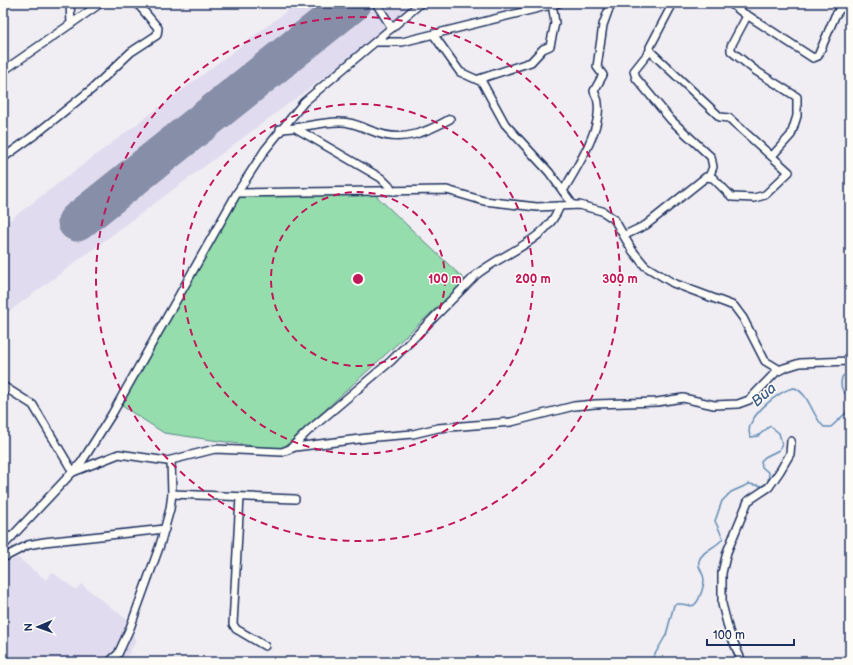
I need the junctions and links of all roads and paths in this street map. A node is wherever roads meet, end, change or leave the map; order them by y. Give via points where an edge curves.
1 (70, 3) edge
2 (101, 3) edge
3 (138, 3) edge
4 (376, 3) edge
5 (421, 3) edge
6 (554, 3) edge
7 (611, 3) edge
8 (673, 3) edge
9 (730, 3) edge
10 (850, 4) edge
11 (747, 15) junction
12 (71, 24) junction
13 (392, 28) junction
14 (433, 34) junction
15 (376, 42) junction
16 (650, 51) junction
17 (3, 71) edge
18 (479, 79) junction
19 (450, 119) dead end
20 (280, 129) junction
21 (297, 129) junction
22 (772, 156) junction
23 (3, 158) edge
24 (709, 177) junction
25 (394, 191) junction
26 (563, 191) junction
27 (237, 193) junction
28 (573, 205) junction
29 (560, 206) junction
30 (624, 235) junction
31 (850, 361) edge
32 (780, 370) junction
33 (3, 386) edge
34 (791, 441) dead end
35 (292, 447) junction
36 (171, 461) junction
37 (73, 472) junction
38 (172, 494) junction
39 (240, 497) junction
40 (295, 499) dead end
41 (164, 529) junction
42 (3, 533) edge
43 (11, 538) junction
44 (3, 546) edge
45 (3, 558) edge
46 (265, 646) dead end
47 (109, 662) edge
48 (742, 662) edge

1 - 12 street
2 - 12 street
3 - 23 street via 158,28 157,35 131,52 92,89
4 - 13 street
5 - 13 street
6 - 14 street
6 - 18 street via 555,23 550,46 543,49 531,62
7 - 26 street via 603,25 598,67 603,75 594,91 599,104 595,126 583,157
8 - 16 street
9 - 11 street
10 - 11 street via 837,12 818,56 813,58
11 - 22 street via 731,46 731,51 756,71 797,97 797,116 791,135
12 - 17 street
13 - 15 street
14 - 15 street via 398,43
14 - 18 street via 460,72
15 - 20 street via 304,102
16 - 22 street via 720,117 729,118
16 - 24 street via 634,74 671,120 711,157 713,167
18 - 26 street via 505,124
19 - 21 street via 425,133 398,137 385,136 349,122
20 - 21 street
20 - 27 street
21 - 25 street via 381,178
22 - 24 street via 789,172 763,197 732,197
24 - 30 street via 704,178 646,225
25 - 27 street
25 - 29 street via 447,190 484,201 537,207
26 - 28 street
27 - 37 street via 112,414
28 - 29 street
28 - 30 street via 587,206 609,215
29 - 35 street via 544,230 520,248 484,268 391,360
30 - 32 street via 645,266 673,283 734,306 765,360
31 - 32 street via 800,363
32 - 35 street via 749,400 738,404 714,405 683,398 574,406 511,422 438,428 413,434
33 - 37 street via 33,405
34 - 48 street via 790,454 769,487 748,501 726,552 722,574 722,604 729,631
35 - 36 street via 282,452 215,449
36 - 37 street via 119,454
36 - 38 street
37 - 43 street
38 - 39 street
38 - 41 street
39 - 40 street
39 - 46 street via 233,624 236,629
41 - 45 street via 44,542 28,545
41 - 47 street via 130,628 118,654
42 - 43 street
43 - 44 street

